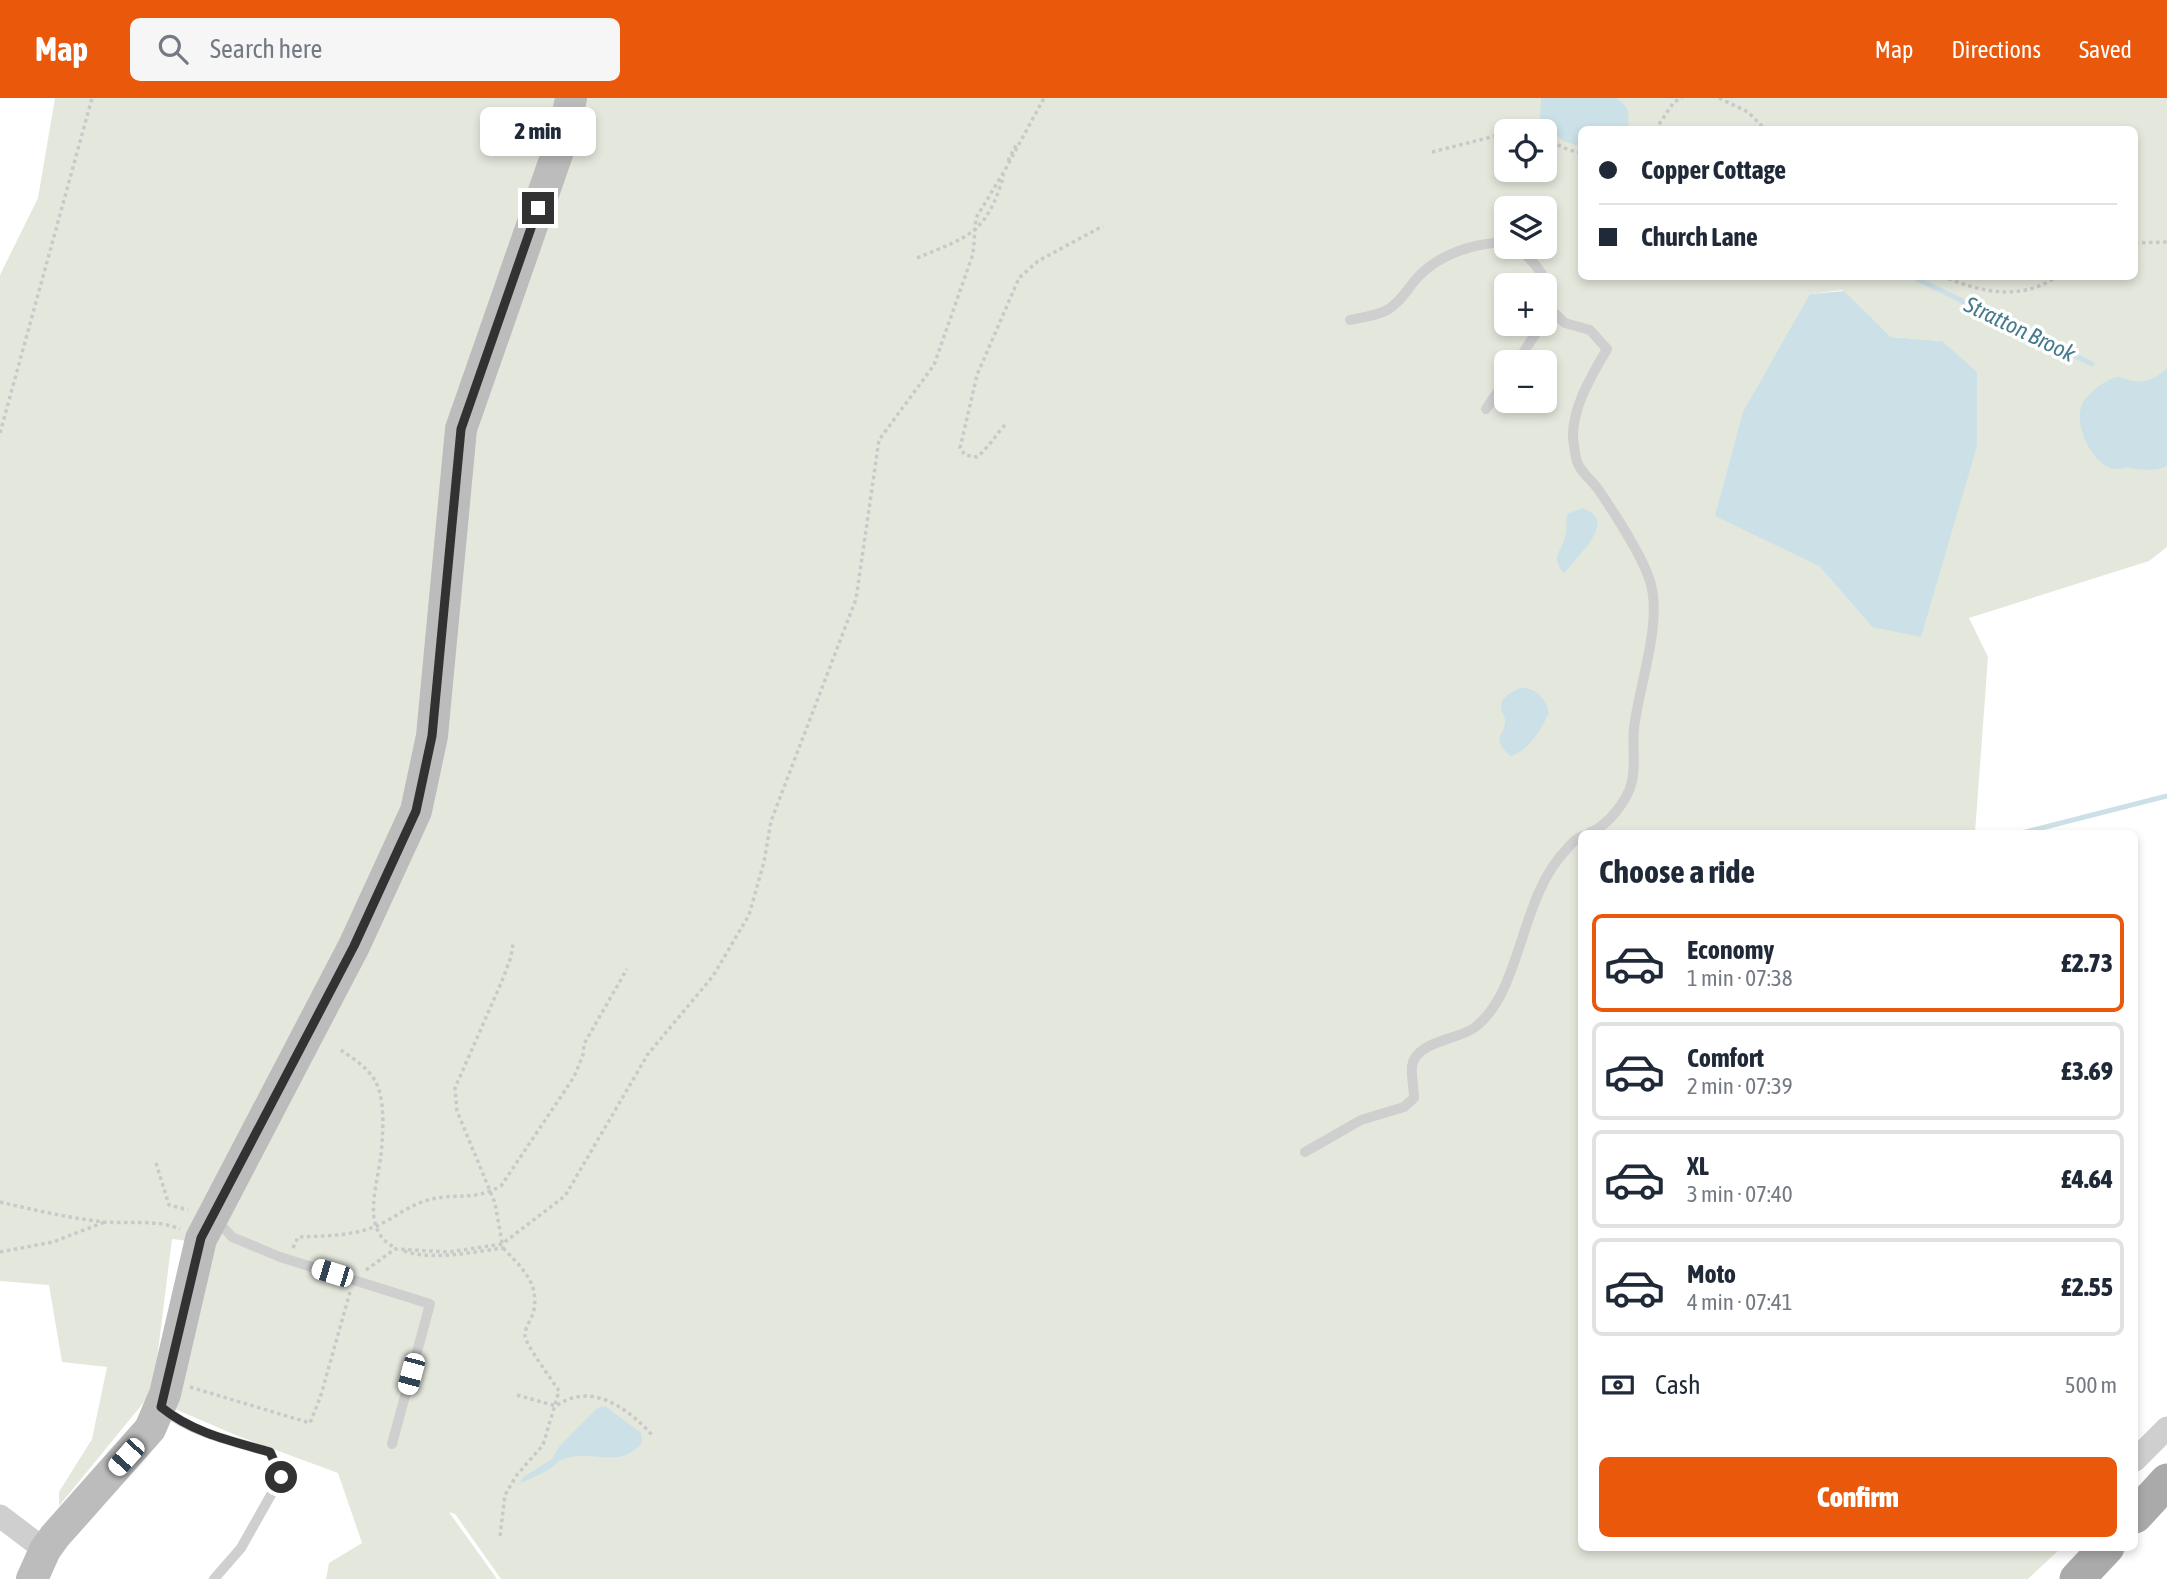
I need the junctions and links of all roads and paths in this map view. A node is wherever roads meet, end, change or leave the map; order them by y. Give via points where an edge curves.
1 (92, 98) edge
2 (571, 98) edge
3 (1045, 98) edge
4 (1682, 98) edge
5 (1719, 98) edge
6 (1658, 126) edge
7 (1762, 126) edge
8 (1494, 135) edge
9 (1557, 144) edge
10 (1432, 152) dead end
11 (1578, 152) edge
12 (1005, 170) junction
13 (1103, 226) dead end
14 (975, 229) junction
15 (2167, 242) edge
16 (1494, 243) edge
17 (2138, 243) edge
18 (918, 258) dead end
19 (1528, 259) edge
20 (1541, 273) edge
21 (1954, 280) edge
22 (2049, 280) edge
23 (1557, 319) edge
24 (1350, 320) dead end
25 (1494, 397) edge
26 (1486, 409) dead end
27 (1005, 425) dead end
28 (0, 433) edge
29 (1597, 830) edge
30 (1578, 838) edge
31 (513, 943) dead end
32 (627, 969) dead end
33 (341, 1050) dead end
34 (1305, 1152) dead end
35 (491, 1192) junction
36 (0, 1202) edge
37 (106, 1222) junction
38 (376, 1226) junction
39 (207, 1227) junction
40 (298, 1237) dead end
41 (503, 1246) junction
42 (399, 1249) junction
43 (0, 1252) edge
44 (353, 1280) junction
45 (171, 1395) junction
46 (517, 1395) dead end
47 (555, 1406) junction
48 (2167, 1428) edge
49 (653, 1436) dead end
50 (392, 1444) dead end
51 (2138, 1457) edge
52 (2167, 1481) edge
53 (2138, 1513) edge
54 (0, 1517) edge
55 (500, 1536) dead end
56 (36, 1571) edge
57 (214, 1579) edge

1 - 28 path
2 - 39 street via 564,134 461,429 432,736 416,811 354,946
3 - 12 path
4 - 6 path
5 - 7 path via 1748,112
8 - 10 path
9 - 11 path
12 - 14 path via 976,218
12 - 14 path via 990,213
13 - 27 path via 1038,261 1018,278 977,375 960,448 965,455 977,457
14 - 18 path via 969,236
14 - 41 path via 973,254 934,365 879,440 856,599 771,821 749,915 713,976 648,1054 565,1196
15 - 17 path
16 - 24 lane via 1456,252 1422,272 1390,308
19 - 20 lane
21 - 22 path via 1986,291 2021,293
23 - 29 lane via 1590,330 1606,349 1576,418 1577,463 1636,553 1650,582 1655,616 1636,710 1632,783 1620,807
25 - 26 lane
30 - 34 lane via 1554,862 1527,918 1503,993 1489,1013 1473,1029 1419,1052 1412,1065 1415,1098 1404,1107 1361,1120
31 - 35 path via 502,981 455,1088 457,1111
32 - 35 path via 584,1044 574,1077 510,1175
33 - 38 path via 374,1080 380,1097
35 - 38 path via 432,1199
35 - 41 path
36 - 37 path
37 - 39 path
37 - 43 path via 53,1242
38 - 40 path via 344,1235
38 - 42 path via 387,1244
39 - 44 lane
39 - 45 street
41 - 42 path via 449,1252
41 - 47 path via 532,1282 534,1312 524,1334 559,1391
42 - 44 path
44 - 45 path via 310,1423
44 - 50 lane via 429,1304
45 - 56 street via 150,1429 66,1522
45 - 57 lane via 177,1420 201,1432 270,1452 281,1477 241,1548
46 - 47 path
47 - 49 path via 565,1399 597,1396 630,1413
47 - 55 path via 543,1445 505,1495
48 - 51 street
52 - 53 main road
54 - 56 street

